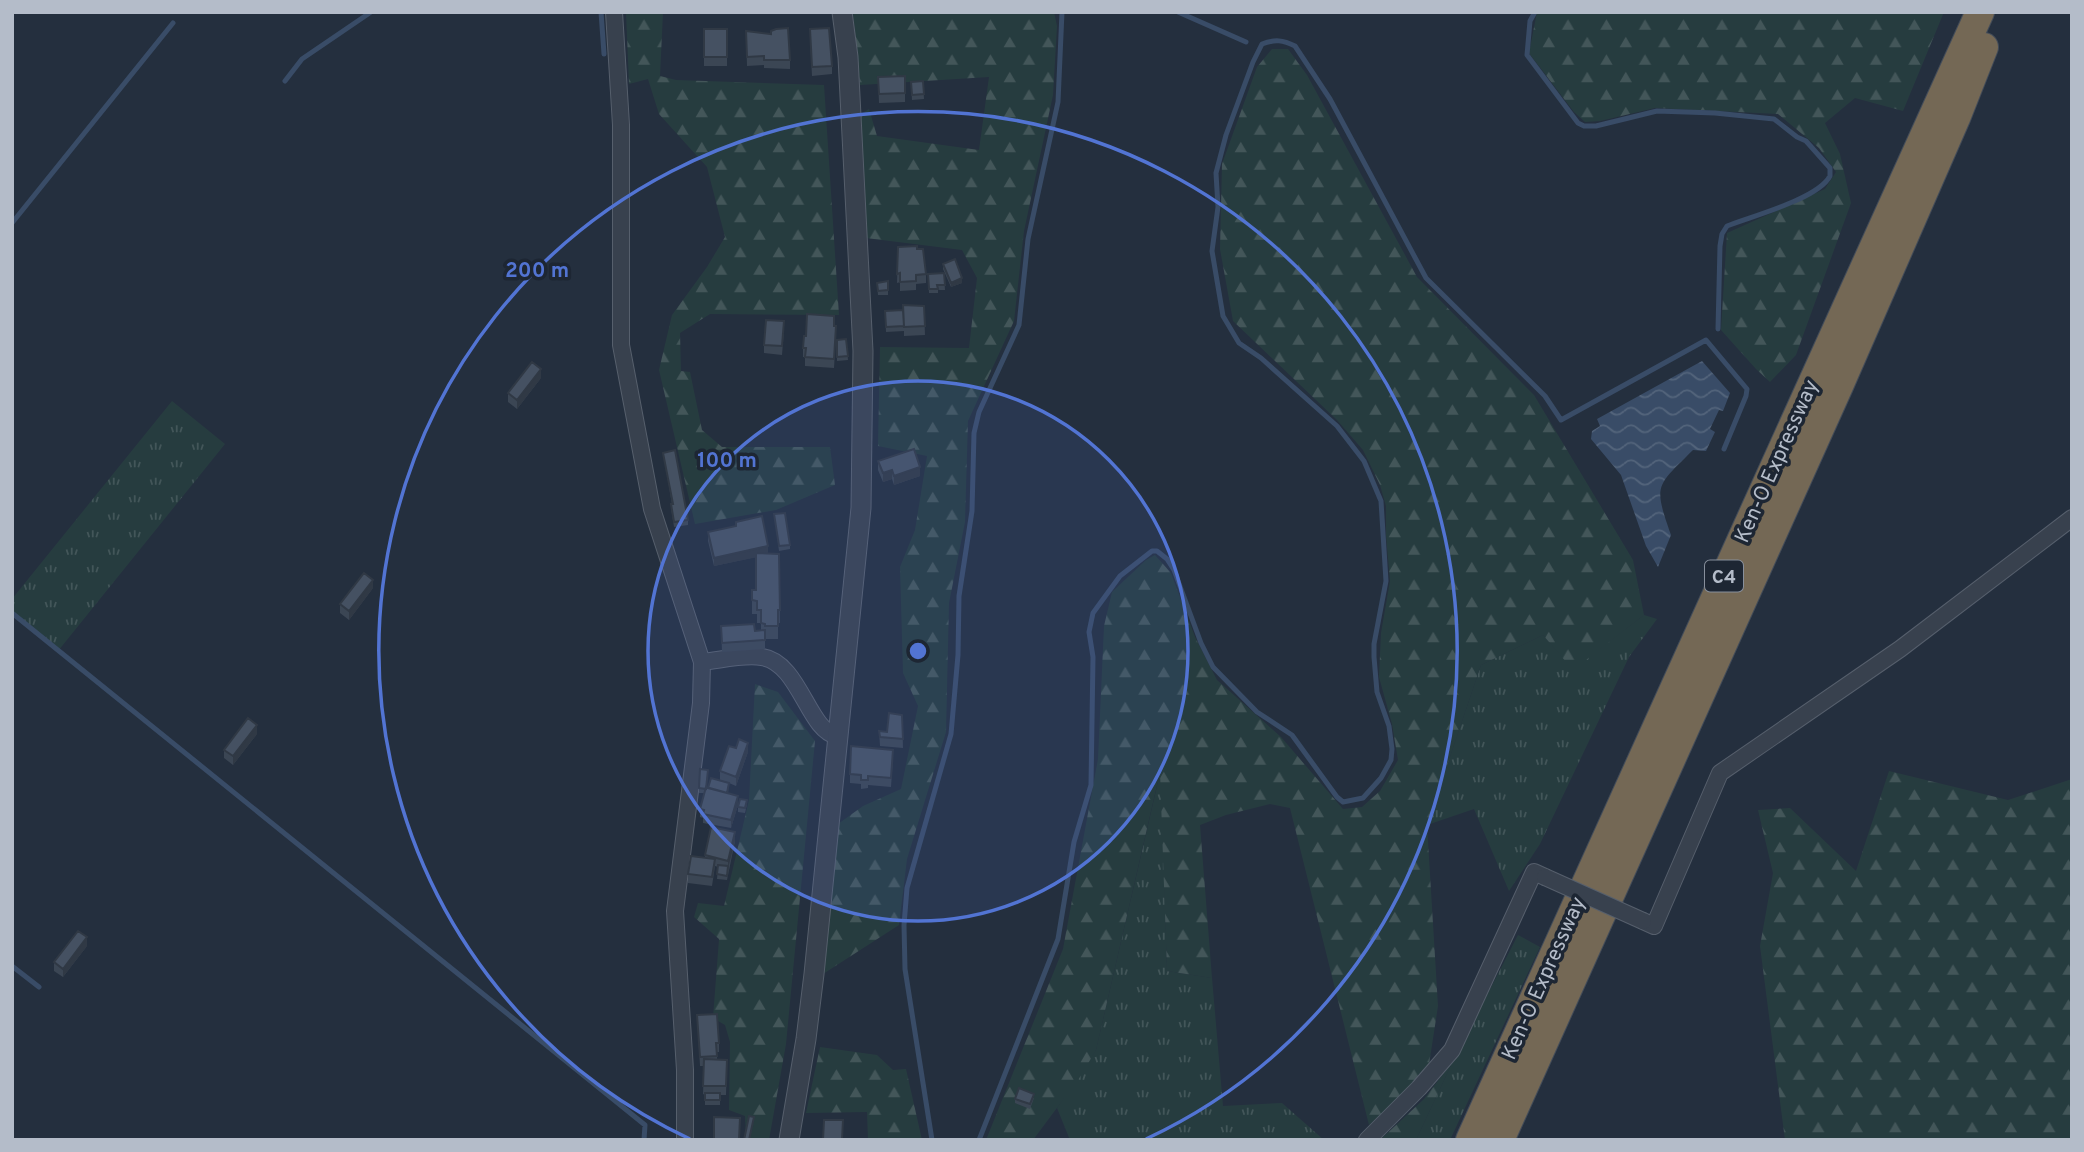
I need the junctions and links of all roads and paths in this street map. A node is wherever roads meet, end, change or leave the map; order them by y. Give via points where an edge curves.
1 (614, 12) edge
2 (842, 12) edge
3 (1980, 12) edge
4 (1997, 12) edge
5 (2072, 519) edge
6 (702, 662) junction
7 (837, 736) junction
8 (685, 1140) edge
9 (789, 1140) edge
10 (1367, 1140) edge
11 (1470, 1140) edge
12 (1500, 1140) edge

1 - 6 street via 621,125 621,345 652,509
2 - 7 street via 863,351 863,430 861,508
3 - 11 highway, Ken-O Expressway / C4
4 - 12 highway, Ken-O Expressway / C4 via 1839,386
5 - 10 street, bridge via 1900,649 1720,773 1654,926 1534,872 1452,1050
6 - 7 street via 765,657 779,665 799,689 826,732
6 - 8 street via 676,911
7 - 9 street via 808,1026

